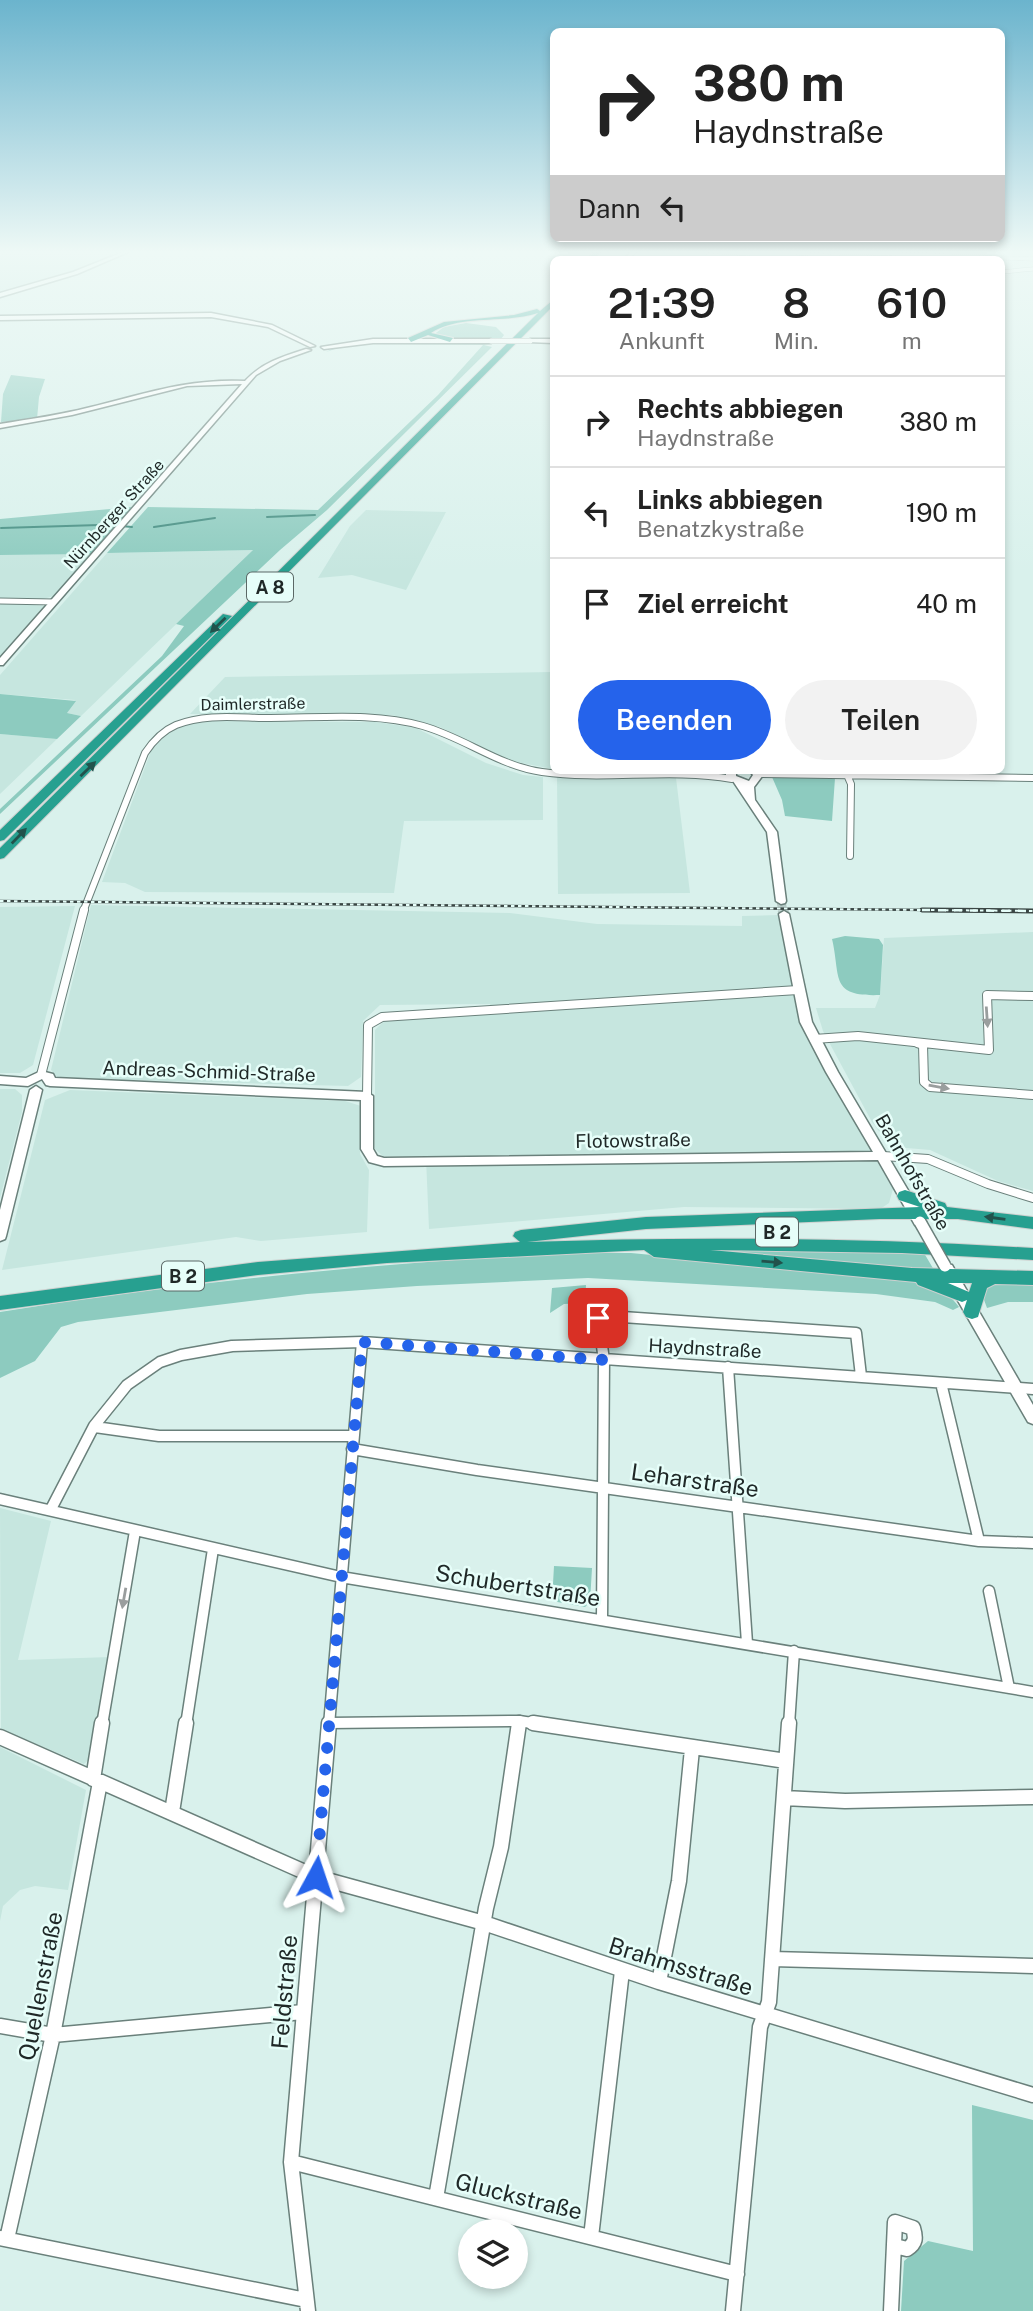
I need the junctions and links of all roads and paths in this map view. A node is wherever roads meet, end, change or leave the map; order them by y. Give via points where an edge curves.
1 (287, 358) edge
2 (491, 358) edge
3 (498, 358) edge
4 (248, 383) junction
5 (0, 425) edge
6 (0, 601) edge
7 (54, 602) junction
8 (0, 663) edge
9 (550, 773) edge
10 (565, 774) edge
11 (732, 775) edge
12 (754, 775) edge
13 (847, 775) junction
14 (1033, 778) edge
15 (751, 799) junction
16 (0, 837) edge
17 (0, 855) edge
18 (850, 856) dead end
19 (781, 901) tunnel mouth
20 (784, 914) tunnel mouth
21 (787, 934) joint
22 (798, 990) junction
23 (1033, 996) edge
24 (814, 1039) junction
25 (908, 1041) junction
26 (46, 1078) junction
27 (0, 1080) edge
28 (32, 1086) junction
29 (1033, 1095) edge
30 (367, 1096) junction
31 (883, 1156) junction
32 (902, 1190) junction
33 (1033, 1198) edge
34 (880, 1213) junction
35 (958, 1213) junction
36 (917, 1217) junction
37 (1033, 1223) edge
38 (521, 1236) junction
39 (0, 1237) edge
40 (585, 1244) junction
41 (1033, 1244) edge
42 (1033, 1254) edge
43 (948, 1270) junction
44 (912, 1275) junction
45 (992, 1277) junction
46 (1033, 1278) edge
47 (0, 1292) edge
48 (962, 1295) junction
49 (0, 1303) edge
50 (972, 1312) junction
51 (362, 1342) junction
52 (604, 1360) junction
53 (728, 1367) junction
54 (861, 1376) junction
55 (941, 1383) junction
56 (1016, 1388) junction
57 (1033, 1389) edge
58 (1033, 1418) edge
59 (94, 1427) junction
60 (353, 1436) junction
61 (352, 1449) junction
62 (605, 1488) junction
63 (0, 1499) edge
64 (739, 1507) junction
65 (51, 1509) junction
66 (135, 1531) junction
67 (979, 1541) junction
68 (1033, 1543) edge
69 (212, 1549) junction
70 (341, 1577) junction
71 (989, 1591) dead end
72 (602, 1620) junction
73 (747, 1643) junction
74 (793, 1651) junction
75 (1009, 1688) junction
76 (1033, 1692) edge
77 (519, 1721) junction
78 (329, 1723) junction
79 (0, 1737) edge
80 (692, 1749) junction
81 (786, 1761) junction
82 (96, 1780) junction
83 (1033, 1797) edge
84 (784, 1798) junction
85 (172, 1812) junction
86 (316, 1877) junction
87 (484, 1923) junction
88 (772, 1959) junction
89 (1033, 1965) edge
90 (622, 1971) junction
91 (659, 1982) junction
92 (303, 2012) junction
93 (765, 2013) junction
94 (0, 2026) edge
95 (53, 2035) junction
96 (1033, 2095) edge
97 (291, 2162) junction
98 (436, 2198) junction
99 (895, 2222) dead end
100 (591, 2237) junction
101 (4, 2238) edge
102 (737, 2274) junction
103 (307, 2305) edge
104 (733, 2311) edge
105 (891, 2311) edge

1 - 4 street, Nürnberger Straße via 257,372
2 -> 16 highway, A 8
17 -> 3 highway, A 8
4 - 5 street via 176,384 78,412
4 - 7 street, Nürnberger Straße
6 - 7 street
7 - 8 street, Nürnberger Straße
9 - 26 street, Daimlerstraße via 496,761 434,730 394,720 216,718 173,726 152,742 142,759 88,898
10 - 11 street, Daimlerstraße
11 - 12 street
11 - 15 street
12 - 13 street
12 - 15 street
13 - 14 street
13 - 18 street via 851,784
15 - 19 street via 774,836
20 - 21 main road
21 - 22 street, Bahnhofstraße
22 - 24 street, Bahnhofstraße
22 - 30 street via 393,1015 368,1025
23 -> 25 street via 987,995 989,1050
24 - 25 street
24 - 31 street, Bahnhofstraße
25 -> 29 street via 923,1045 924,1078 930,1087
26 - 28 street via 44,1088
26 - 30 street, Andreas-Schmid-Straße
27 - 28 street
28 - 39 street
30 - 31 street, Flotowstraße via 367,1149 373,1159 384,1162
31 - 32 street, Bahnhofstraße
31 - 33 street via 928,1159
32 - 34 highway
32 - 35 highway
32 - 36 street, Bahnhofstraße
34 - 36 highway
34 - 38 highway via 681,1221
35 - 36 highway
37 -> 35 highway
36 - 43 street, Bahnhofstraße, bridge
38 - 41 highway, B 2 via 745,1232
38 - 47 highway, B 2 via 260,1256
40 - 42 highway, B 2 via 828,1243
40 -> 44 highway
40 - 49 highway, B 2 via 303,1262
43 - 44 highway
43 - 45 highway
43 - 48 street, Bahnhofstraße
44 - 48 highway
45 - 46 highway
45 - 50 highway via 980,1284
48 - 50 street, Bahnhofstraße
50 - 56 street, Bahnhofstraße
51 - 52 street, Haydnstraße
51 - 59 street, Haydnstraße via 282,1343 159,1362 117,1395
51 - 60 street, Feldstraße
52 - 53 street, Haydnstraße
52 - 54 street via 598,1318 608,1316 856,1333
52 - 62 street
53 - 54 street, Haydnstraße
53 - 64 street
54 - 55 street, Haydnstraße
55 - 56 street, Haydnstraße
55 - 67 street
56 - 57 street, Haydnstraße
56 - 58 street, Bahnhofstraße
59 - 60 street via 159,1436
59 - 65 street, Haydnstraße
60 - 61 street, Feldstraße
61 - 62 street, Leharstraße
61 - 70 street, Feldstraße
62 - 64 street, Leharstraße
62 - 72 street
63 - 65 street, Schubertstraße
64 - 67 street, Leharstraße
64 - 73 street
65 - 66 street, Schubertstraße
66 - 69 street, Schubertstraße
66 -> 82 street, Quellenstraße
67 - 68 street, Leharstraße
69 - 70 street, Schubertstraße
69 - 85 street
70 - 72 street, Schubertstraße
70 - 78 street, Feldstraße
71 - 75 street
72 - 73 street, Schubertstraße
73 - 74 street, Schubertstraße
74 - 75 street, Schubertstraße
74 - 81 street
75 - 76 street, Schubertstraße
77 - 78 street
77 - 80 street
77 - 87 street via 501,1847
78 - 86 street, Feldstraße
79 - 82 street, Brahmsstraße
80 - 81 street
80 - 91 street via 679,1881
81 - 84 street
82 - 85 street, Brahmsstraße
82 - 95 street, Quellenstraße
83 - 84 street
84 - 88 street
85 - 86 street, Brahmsstraße
86 - 87 street, Brahmsstraße
86 - 92 street, Feldstraße
87 - 90 street, Brahmsstraße
87 - 98 street
88 - 89 street
88 - 93 street
90 - 91 street, Brahmsstraße
90 - 100 street
91 - 93 street, Brahmsstraße
92 - 95 street
92 - 97 street, Feldstraße
93 - 96 street, Brahmsstraße
93 - 102 street
94 - 95 street
95 - 101 street, Quellenstraße
97 - 98 street, Gluckstraße
97 - 103 street, Feldstraße
98 - 100 street, Gluckstraße
99 - 105 street
100 - 102 street, Gluckstraße
101 - 103 street
102 - 104 street

